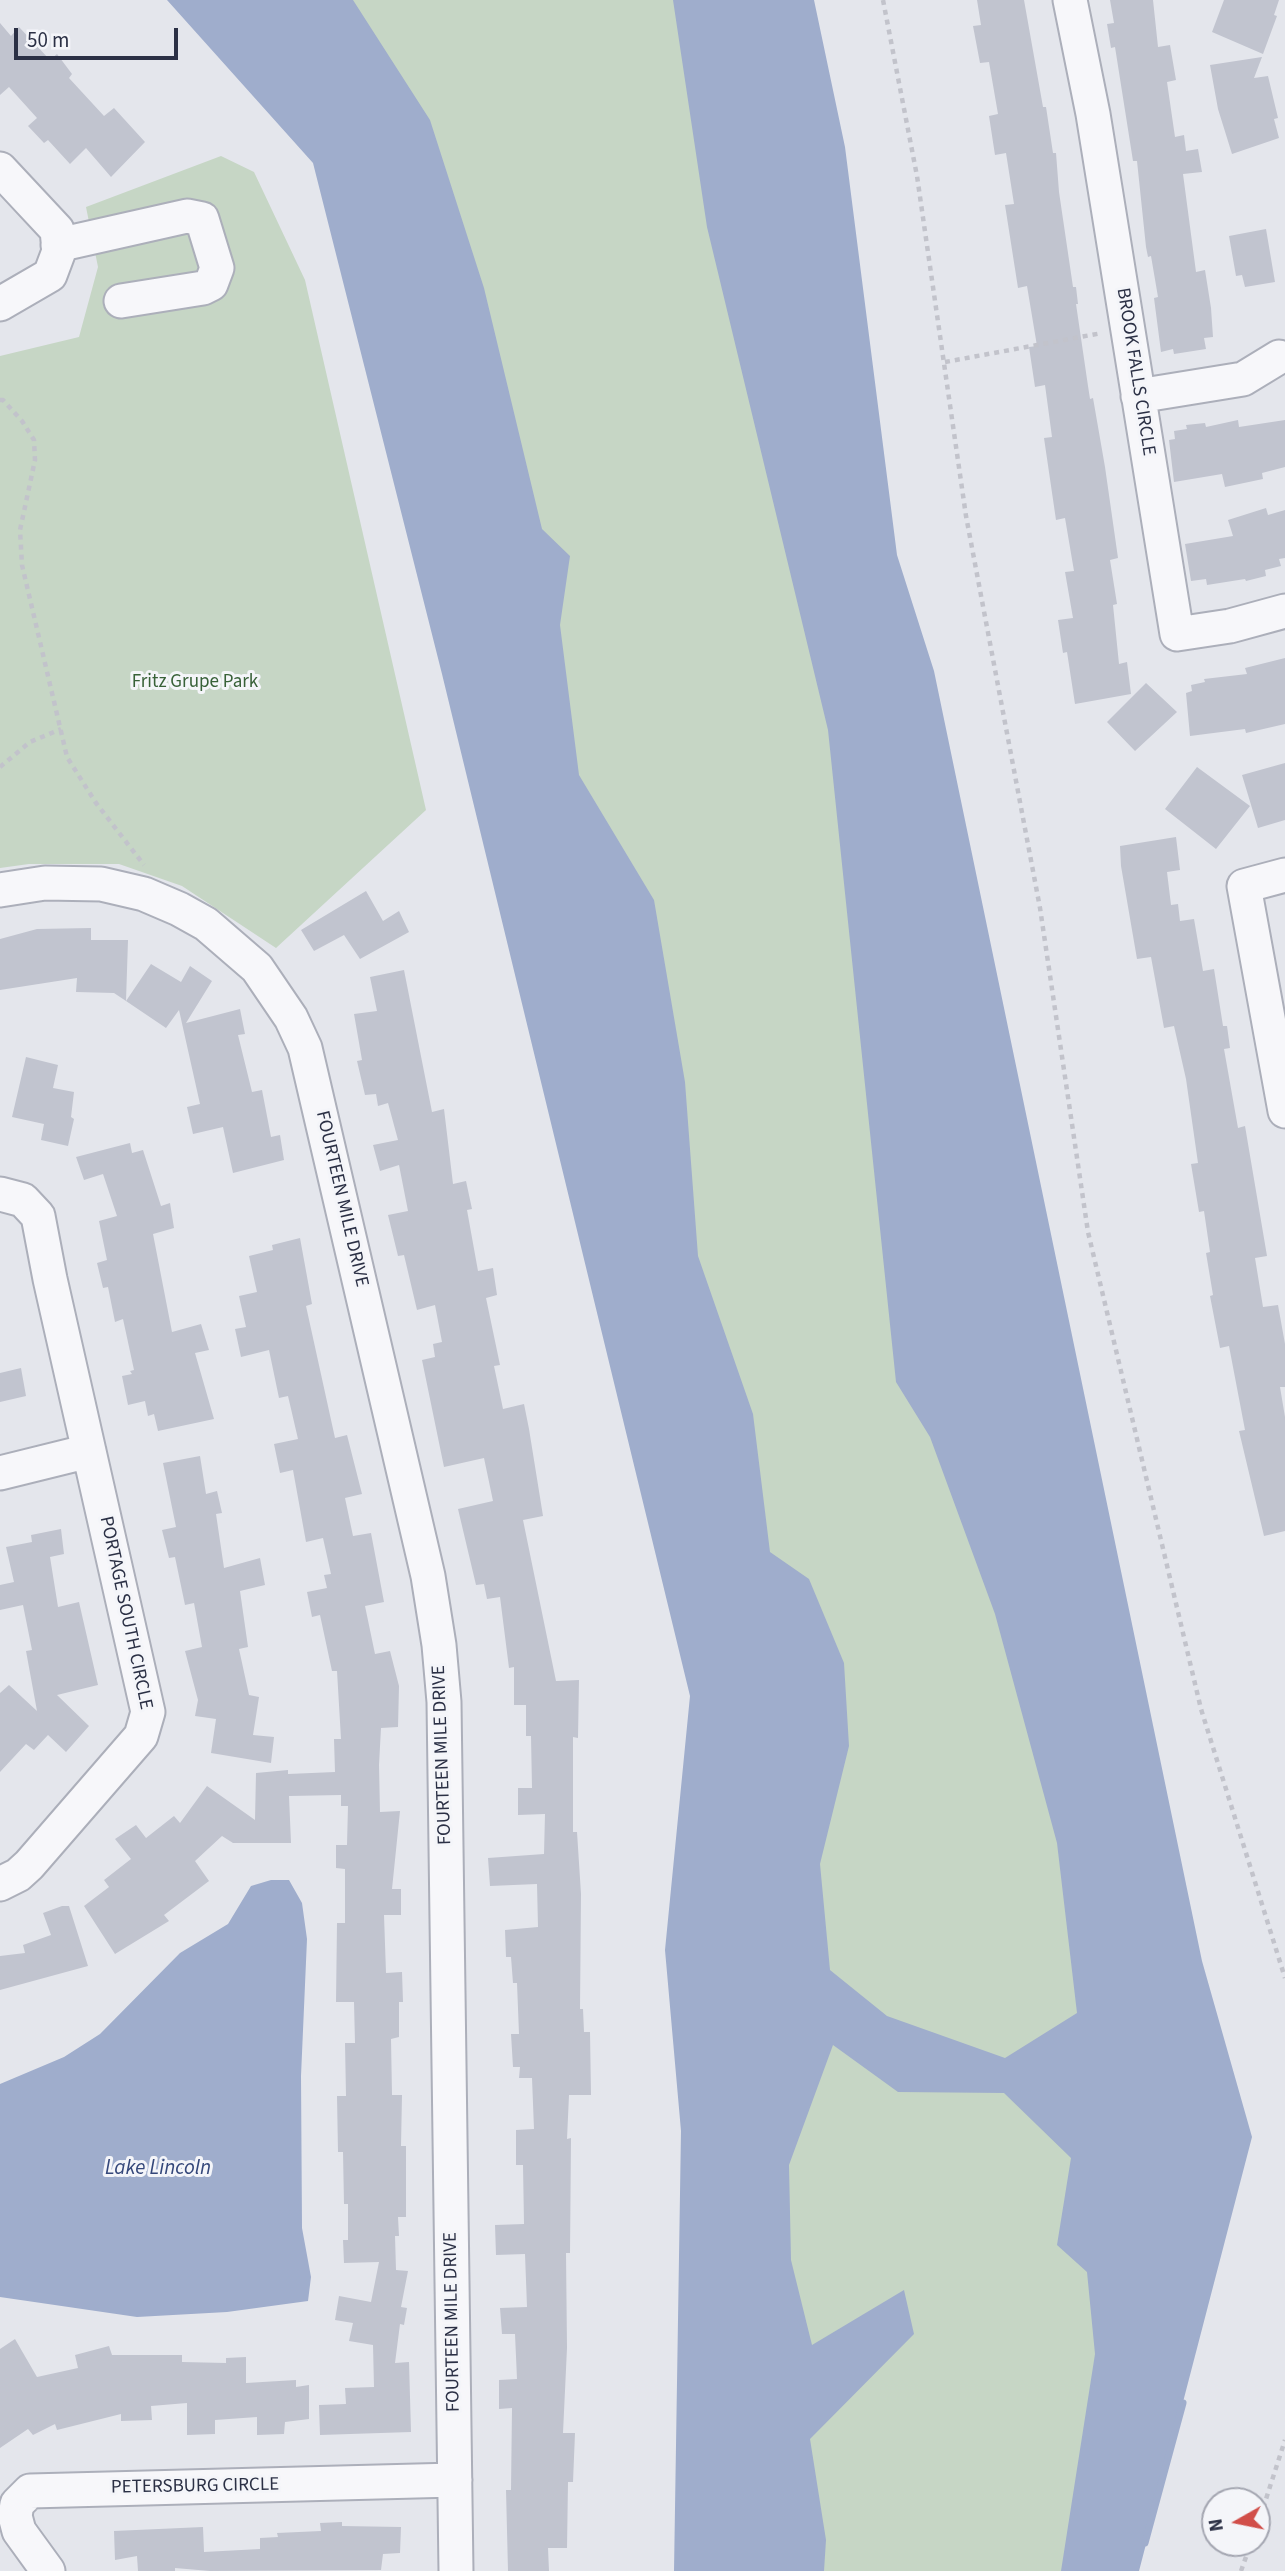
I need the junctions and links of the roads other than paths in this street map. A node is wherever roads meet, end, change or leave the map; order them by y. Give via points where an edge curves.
1 (1070, 0) edge
2 (0, 169) edge
3 (59, 248) junction
4 (121, 300) dead end
5 (0, 304) edge
6 (1279, 357) dead end
7 (1138, 396) junction
8 (1285, 611) edge
9 (1285, 875) edge
10 (0, 890) edge
11 (1285, 1111) edge
12 (12, 1197) edge
13 (89, 1451) junction
14 (0, 1473) edge
15 (0, 1884) edge
16 (456, 2480) junction
17 (48, 2571) edge
18 (456, 2571) edge

1 - 7 street, BROOK FALLS CIRCLE
2 - 3 street via 57,229
3 - 4 street via 187,216 202,219 217,268 211,284
3 - 5 street via 50,275
6 - 7 street via 1243,379
7 - 8 street, BROOK FALLS CIRCLE via 1177,634
9 - 11 street via 1244,886
10 - 16 street, FOURTEEN MILE DRIVE via 45,883 101,884 164,903 206,924 257,968 292,1018 305,1048 428,1576 439,1645 444,1702
12 - 13 street, PORTAGE SOUTH CIRCLE via 38,1216
13 - 14 street
13 - 15 street, PORTAGE SOUTH CIRCLE via 148,1704 146,1725 29,1865
16 - 17 street, PETERSBURG CIRCLE via 30,2491 17,2504 15,2516 19,2531
16 - 18 street, FOURTEEN MILE DRIVE

